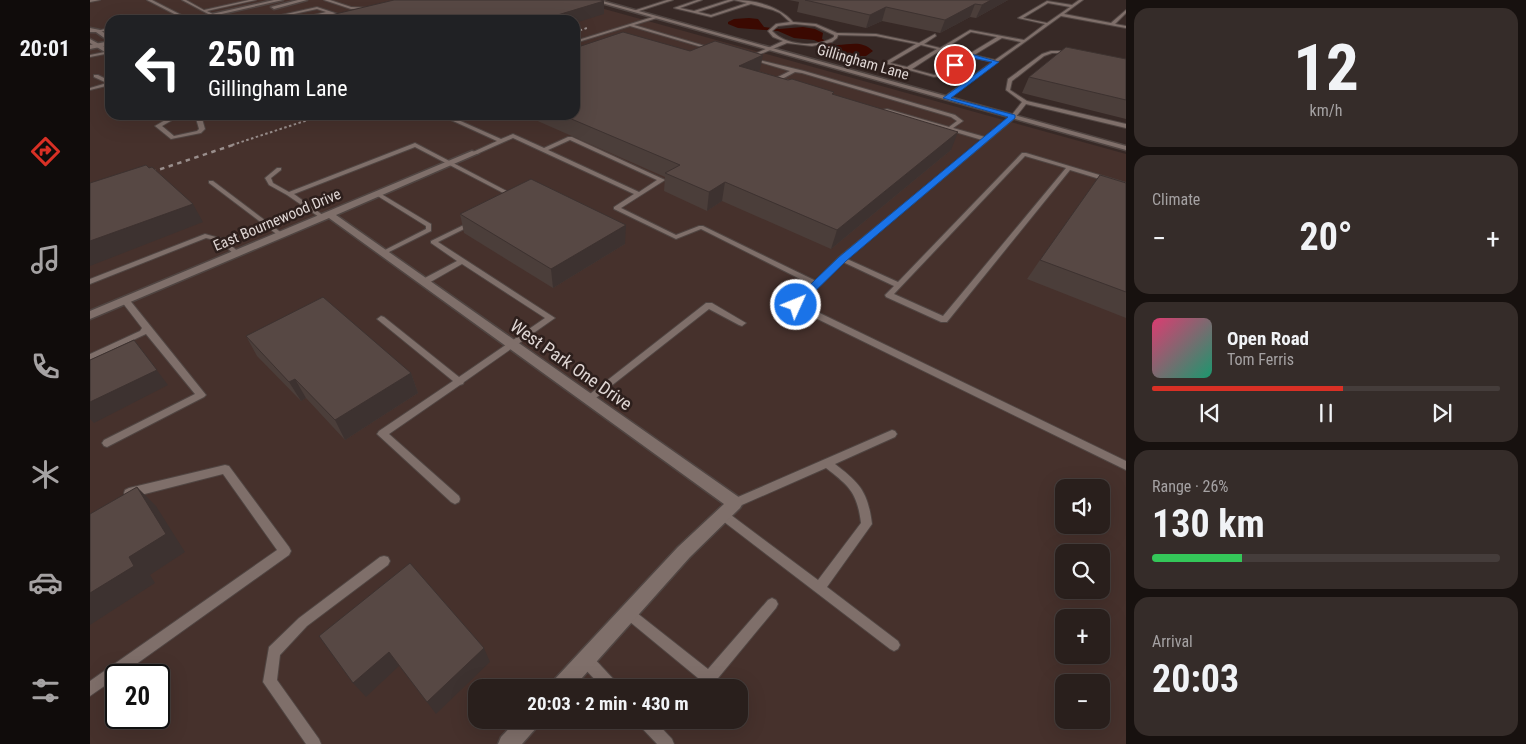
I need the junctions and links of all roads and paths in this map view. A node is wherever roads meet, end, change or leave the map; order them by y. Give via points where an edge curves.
1 (98, 0) edge
2 (149, 0) edge
3 (184, 0) edge
4 (254, 0) edge
5 (281, 0) edge
6 (306, 0) edge
7 (326, 0) edge
8 (592, 0) edge
9 (671, 0) edge
10 (700, 0) edge
11 (732, 0) edge
12 (736, 0) edge
13 (1038, 0) edge
14 (1081, 0) edge
15 (90, 1) edge
16 (1049, 1) edge
17 (750, 3) junction
18 (1072, 6) junction
19 (374, 8) edge
20 (203, 11) junction
21 (636, 11) junction
22 (1126, 11) edge
23 (331, 12) junction
24 (693, 13) junction
25 (179, 15) edge
26 (210, 15) edge
27 (227, 15) edge
28 (231, 15) edge
29 (282, 15) edge
30 (318, 15) edge
31 (339, 15) edge
32 (1061, 15) junction
33 (656, 17) junction
34 (792, 23) junction
35 (1048, 24) junction
36 (630, 25) junction
37 (1110, 25) junction
38 (1126, 27) edge
39 (90, 30) edge
40 (105, 30) edge
41 (98, 31) junction
42 (836, 34) junction
43 (935, 34) edge
44 (105, 36) edge
45 (1002, 36) junction
46 (105, 39) edge
47 (580, 40) edge
48 (90, 41) edge
49 (105, 41) edge
50 (787, 41) junction
51 (830, 41) joint
52 (1025, 41) junction
53 (818, 44) joint
54 (920, 44) junction
55 (97, 46) junction
56 (90, 47) edge
57 (770, 49) junction
58 (941, 49) junction
59 (105, 50) edge
60 (720, 50) edge
61 (1073, 52) edge
62 (105, 53) edge
63 (90, 56) edge
64 (738, 56) edge
65 (971, 56) junction
66 (748, 58) junction
67 (996, 62) junction
68 (908, 69) junction
69 (794, 71) junction
70 (96, 76) dead end
71 (105, 81) edge
72 (788, 82) edge
73 (105, 85) edge
74 (90, 89) edge
75 (946, 98) junction
76 (1025, 102) junction
77 (883, 109) edge
78 (1012, 116) junction
79 (169, 120) edge
80 (199, 120) edge
81 (454, 120) edge
82 (1126, 126) edge
83 (949, 129) junction
84 (985, 139) junction
85 (501, 141) junction
86 (1126, 148) edge
87 (544, 150) junction
88 (475, 153) joint
89 (451, 163) junction
90 (1069, 168) junction
91 (279, 169) dead end
92 (210, 182) dead end
93 (1126, 185) edge
94 (289, 194) junction
95 (378, 194) junction
96 (639, 194) junction
97 (511, 203) edge
98 (325, 216) junction
99 (476, 221) edge
100 (281, 235) junction
101 (236, 253) junction
102 (384, 253) junction
103 (842, 259) junction
104 (462, 261) junction
105 (90, 282) edge
106 (424, 282) junction
107 (816, 284) junction
108 (899, 285) junction
109 (125, 300) junction
110 (90, 315) edge
111 (381, 319) dead end
112 (742, 322) dead end
113 (146, 328) junction
114 (514, 345) junction
115 (90, 357) edge
116 (460, 382) junction
117 (589, 399) junction
118 (892, 434) dead end
119 (107, 443) dead end
120 (827, 464) junction
121 (1126, 466) edge
122 (122, 496) edge
123 (455, 499) dead end
124 (735, 503) junction
125 (723, 515) junction
126 (384, 560) dead end
127 (819, 588) junction
128 (772, 604) dead end
129 (628, 613) junction
130 (894, 644) dead end
131 (586, 660) junction
132 (568, 679) edge
133 (604, 679) edge
134 (90, 689) edge
135 (522, 729) edge
136 (653, 729) edge
137 (314, 744) edge
138 (508, 744) edge
139 (667, 744) edge

1 - 15 lane
2 - 25 lane
3 - 20 lane
4 - 20 lane
5 - 27 street
6 - 28 street
7 - 19 lane via 351,8
8 - 21 street, Gillingham Lane
9 - 21 lane
10 - 24 lane via 676,8
11 - 24 lane
12 - 17 lane
13 - 16 lane
14 - 18 lane
16 - 18 lane
16 - 35 lane via 1020,18
17 - 24 lane via 711,16
17 - 34 lane via 780,11
18 - 32 lane
20 - 26 lane
21 - 33 street, Gillingham Lane
22 - 37 lane
23 - 29 lane via 312,8
23 - 30 lane
23 - 31 lane
32 - 35 lane
32 - 37 lane
33 - 36 lane
33 - 57 street, Gillingham Lane
34 - 42 lane via 816,25
34 - 50 lane via 770,31
35 - 52 lane
36 - 47 lane
36 - 60 lane
37 - 38 lane
39 - 41 street
40 - 41 lane
41 - 44 street
42 - 51 lane
42 - 54 lane via 876,35
43 - 54 lane
45 - 52 lane
45 - 58 lane via 970,31
45 - 65 lane
46 - 48 street
48 - 55 street
49 - 55 street
50 - 53 lane
50 - 57 lane
51 - 53 lane
52 - 67 lane
54 - 58 lane
54 - 68 lane via 886,62
55 - 56 street
55 - 59 street
57 - 66 lane
57 - 75 street, Gillingham Lane
58 - 65 lane
58 - 68 lane
61 - 76 lane via 1043,55 1010,80 1008,90
62 - 63 lane
64 - 66 lane
65 - 67 lane
65 - 68 lane via 939,75
66 - 69 lane
67 - 75 lane
69 - 72 lane via 778,79
69 - 83 lane via 960,121
70 - 71 lane
73 - 74 lane
75 - 78 street, Gillingham Lane
76 - 78 lane
76 - 82 lane
77 - 83 lane
78 - 84 lane
78 - 86 street, Gillingham Lane
79 - 80 lane via 158,126 173,138 200,132
81 - 85 lane
83 - 84 lane
84 - 103 lane
85 - 87 lane via 513,136
85 - 88 lane
87 - 96 lane
87 - 96 lane via 570,138 662,180
88 - 89 street, East Bournewood Drive
89 - 94 lane via 415,145
89 - 95 street, East Bournewood Drive
89 - 97 lane via 520,199
90 - 93 lane
90 - 108 lane via 1024,154
90 - 108 lane via 944,320 889,296
91 - 94 lane via 268,178 271,184
92 - 100 lane
94 - 98 lane
95 - 98 street, East Bournewood Drive
95 - 102 lane via 429,224 429,230
96 - 107 lane via 616,208 676,237 701,227
98 - 100 street, East Bournewood Drive
98 - 102 street, West Park One Drive
99 - 104 lane via 433,242
100 - 101 street, East Bournewood Drive
101 - 105 lane via 222,240 205,236
101 - 109 street, East Bournewood Drive
102 - 106 street, West Park One Drive
103 - 107 lane
103 - 108 lane
104 - 106 lane
104 - 114 lane via 550,318
106 - 114 street, West Park One Drive
107 - 121 lane via 796,305
109 - 110 street, East Bournewood Drive
109 - 113 lane
111 - 116 lane
112 - 117 lane via 708,305
113 - 115 lane via 143,333
113 - 119 lane via 201,395
114 - 116 lane
114 - 117 street, West Park One Drive
116 - 123 lane via 382,434
117 - 124 street, West Park One Drive
118 - 120 lane
120 - 124 lane
120 - 127 lane via 855,486 864,503 866,524
122 - 134 lane via 225,469 285,551
124 - 125 street
125 - 127 lane
125 - 129 street
126 - 137 lane via 303,622 274,652 270,682
127 - 130 lane
128 - 129 lane via 709,678
129 - 131 street
131 - 132 street
131 - 133 lane
135 - 138 street
136 - 139 lane

